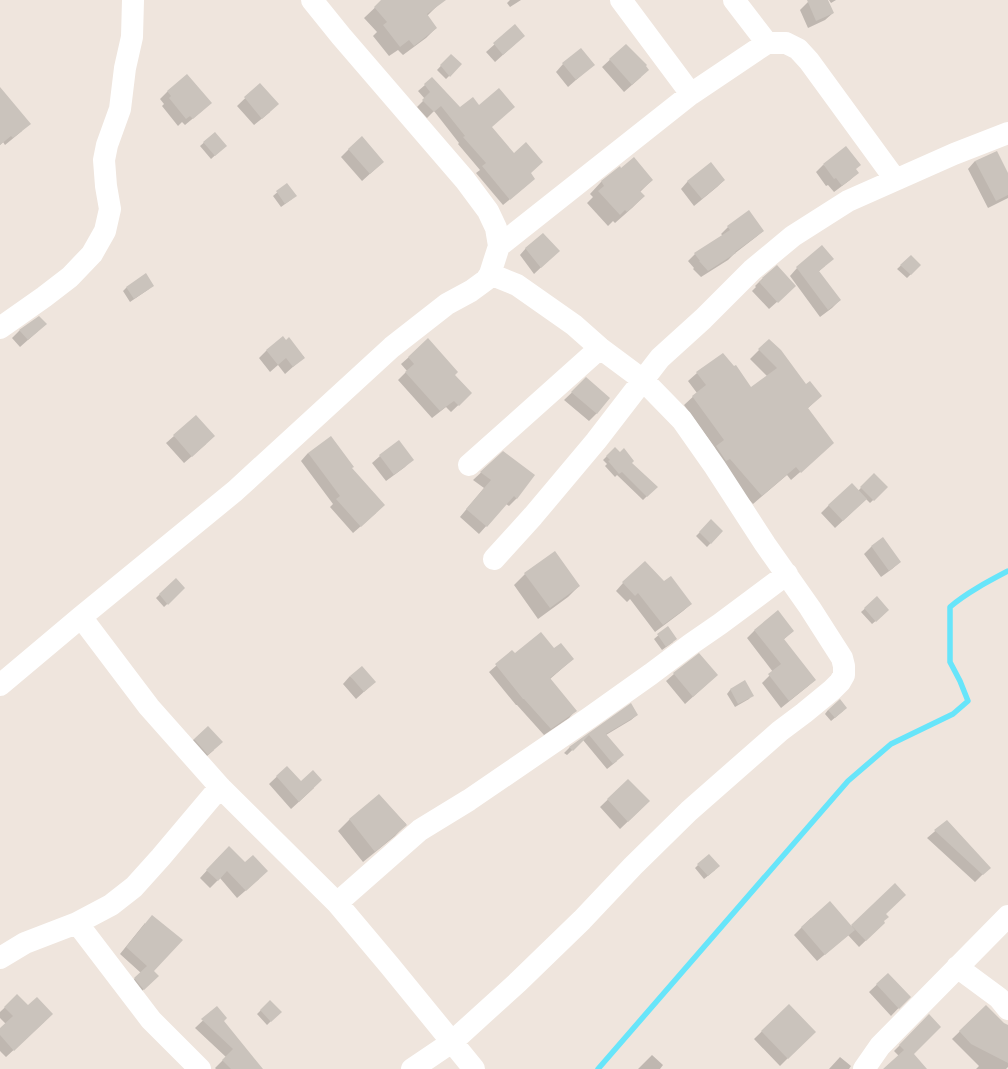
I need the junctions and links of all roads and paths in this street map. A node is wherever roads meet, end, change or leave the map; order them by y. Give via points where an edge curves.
1 (133, 0) edge
2 (312, 0) edge
3 (621, 0) edge
4 (734, 0) edge
5 (767, 43) junction
6 (691, 94) junction
7 (1008, 133) edge
8 (895, 179) junction
9 (498, 246) junction
10 (490, 274) junction
11 (0, 328) edge
12 (600, 348) junction
13 (643, 380) junction
14 (469, 465) dead end
15 (494, 559) dead end
16 (787, 574) junction
17 (81, 617) junction
18 (0, 685) edge
19 (220, 787) junction
20 (337, 903) junction
21 (1008, 916) edge
22 (77, 923) junction
23 (0, 958) edge
24 (957, 967) junction
25 (1008, 1009) edge
26 (452, 1042) junction
27 (200, 1069) edge
28 (412, 1069) edge
29 (474, 1069) edge
30 (864, 1069) edge

1 - 11 street via 132,37 120,109 104,160 110,208 105,231 92,254 70,277
2 - 9 street via 465,180 488,211 496,228
3 - 6 street
4 - 5 street
5 - 6 street
5 - 8 street via 786,43 798,49
6 - 9 street
7 - 8 street
8 - 13 street via 848,200 793,236 752,270 660,358
9 - 10 street
10 - 12 street via 517,285 534,296
10 - 17 street via 486,280 447,304 392,347 235,491
12 - 13 street
12 - 14 street
13 - 15 street via 596,441
13 - 16 street via 682,420
16 - 20 street via 589,718 420,830
16 - 26 street via 842,658 844,675 840,682 689,811 582,920
17 - 18 street
17 - 19 street via 149,707
19 - 20 street
19 - 22 street via 134,887 111,905
20 - 26 street
21 - 24 street
22 - 23 street via 26,943
22 - 27 street via 151,1020
24 - 25 street via 999,998
24 - 30 street via 880,1046
26 - 28 street
26 - 29 street

